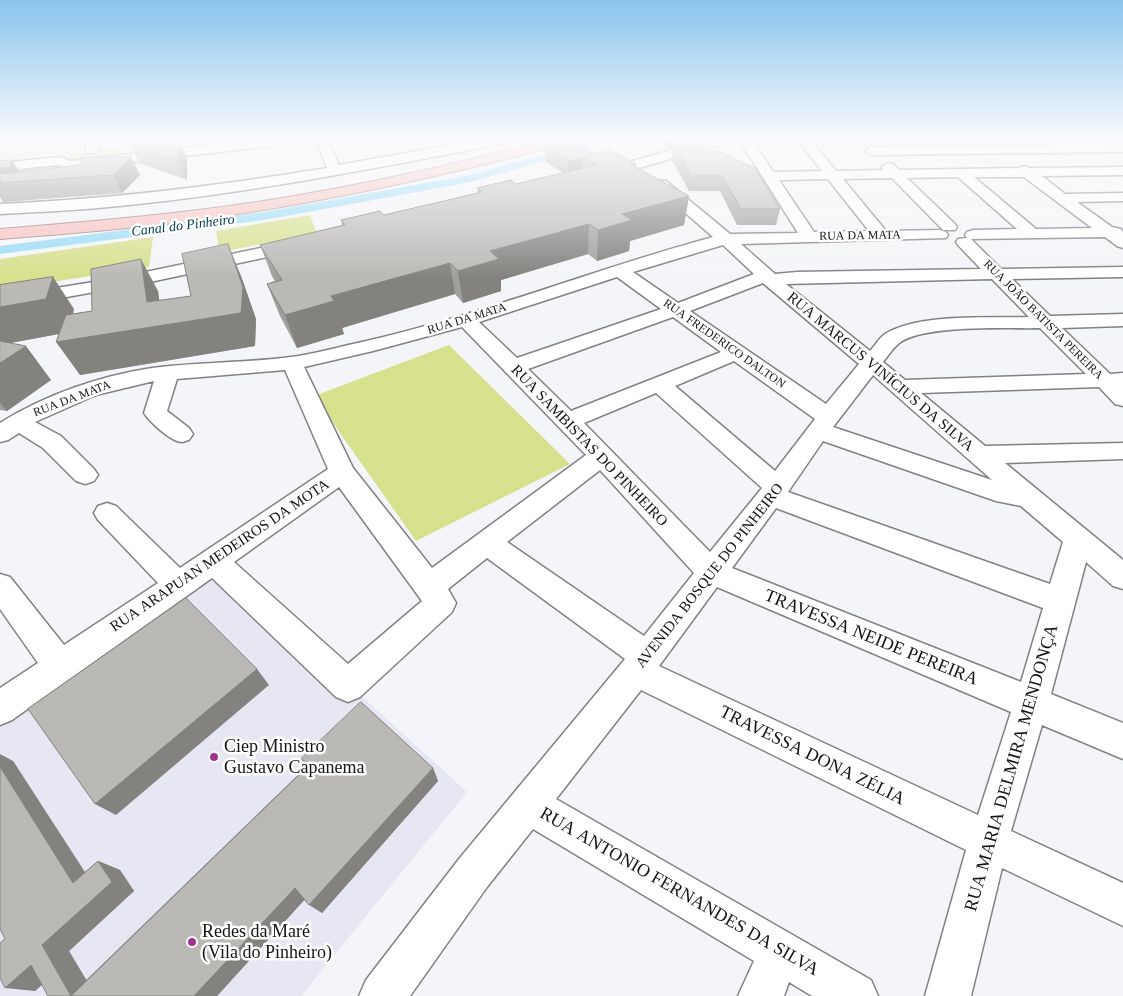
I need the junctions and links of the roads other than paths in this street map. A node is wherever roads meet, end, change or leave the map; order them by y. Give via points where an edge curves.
1 (80, 184) edge
2 (133, 184) edge
3 (183, 184) edge
4 (219, 184) edge
5 (326, 184) edge
6 (372, 184) edge
7 (662, 184) edge
8 (775, 184) edge
9 (840, 184) edge
10 (904, 184) edge
11 (974, 184) edge
12 (1044, 184) edge
13 (183, 193) junction
14 (1062, 198) junction
15 (1123, 198) edge
16 (129, 200) junction
17 (73, 205) junction
18 (0, 209) edge
19 (0, 224) edge
20 (944, 231) junction
21 (1116, 232) edge
22 (0, 234) edge
23 (1031, 234) junction
24 (881, 236) junction
25 (809, 237) junction
26 (968, 238) junction
27 (726, 239) junction
28 (314, 242) edge
29 (1123, 243) edge
30 (620, 271) junction
31 (1123, 272) edge
32 (997, 275) junction
33 (768, 278) junction
34 (0, 304) edge
35 (676, 310) junction
36 (466, 320) junction
37 (1123, 320) edge
38 (1047, 324) junction
39 (736, 353) junction
40 (870, 362) junction
41 (292, 363) junction
42 (512, 367) junction
43 (168, 373) junction
44 (1114, 380) edge
45 (659, 384) junction
46 (898, 387) junction
47 (1123, 398) edge
48 (568, 421) junction
49 (823, 424) junction
50 (9, 428) edge
51 (182, 434) dead end
52 (1112, 451) edge
53 (601, 456) junction
54 (978, 456) junction
55 (1123, 467) edge
56 (342, 472) junction
57 (85, 475) dead end
58 (774, 492) junction
59 (1026, 496) junction
60 (107, 513) dead end
61 (1078, 540) junction
62 (487, 542) junction
63 (212, 560) junction
64 (711, 572) junction
65 (1123, 577) edge
66 (178, 584) junction
67 (0, 586) edge
68 (435, 595) junction
69 (1061, 601) junction
70 (642, 664) junction
71 (60, 666) junction
72 (1031, 704) junction
73 (0, 708) edge
74 (1123, 742) edge
75 (528, 804) junction
76 (988, 840) junction
77 (1123, 905) edge
78 (780, 952) junction
79 (382, 996) edge
80 (761, 996) edge
81 (855, 996) edge
82 (948, 996) edge

1 - 17 street
2 - 16 street
3 - 13 street
4 - 13 street
5 - 19 highway via 166,209
6 - 22 highway via 175,218
7 - 27 street, RUA MARCUS VINÍCIUS DA SILVA
8 - 25 street
9 - 24 street
10 - 20 street
11 - 23 street
12 - 14 street
13 - 16 street
14 - 15 street
14 - 21 street
16 - 17 street
17 - 18 street
20 - 24 street, RUA DA MATA
20 - 26 street via 965,230
21 - 23 street
21 - 29 street
23 - 26 street
24 - 25 street, RUA DA MATA
25 - 27 street, RUA DA MATA
26 - 32 street, RUA JOÃO BATISTA PEREIRA
27 - 30 street, RUA DA MATA
27 - 33 street, RUA MARCUS VINÍCIUS DA SILVA
28 - 34 street via 171,273
30 - 35 street, RUA FREDERICO DALTON
30 - 36 street, RUA DA MATA
31 - 32 street
32 - 33 street
32 - 38 street, RUA JOÃO BATISTA PEREIRA
33 - 35 street
33 - 40 street, RUA MARCUS VINÍCIUS DA SILVA
35 - 39 street, RUA FREDERICO DALTON
35 - 42 street
36 - 41 street, RUA DA MATA
36 - 42 street, RUA SAMBISTAS DO PINHEIRO
37 - 38 street, AVENIDA BOSQUE DO PINHEIRO
38 - 40 street, AVENIDA BOSQUE DO PINHEIRO via 918,328 901,332
38 - 44 street, RUA JOÃO BATISTA PEREIRA
39 - 45 street
39 - 49 street, RUA FREDERICO DALTON
40 - 46 street, RUA MARCUS VINÍCIUS DA SILVA
40 - 49 street, AVENIDA BOSQUE DO PINHEIRO
41 - 43 street, RUA DA MATA
41 - 56 street, RUA ARAPUAN MEDEIROS DA MOTA
42 - 48 street, RUA SAMBISTAS DO PINHEIRO
43 - 50 street, RUA DA MATA via 88,390 32,414
43 - 51 street via 155,413
44 - 46 street
44 - 47 street, RUA JOÃO BATISTA PEREIRA
45 - 48 street
45 - 58 street
46 - 54 street, RUA MARCUS VINÍCIUS DA SILVA
48 - 53 street, RUA SAMBISTAS DO PINHEIRO
49 - 58 street, AVENIDA BOSQUE DO PINHEIRO
49 - 59 street via 1005,494
50 - 57 street via 52,442
52 - 54 street
52 - 55 street
53 - 62 street
53 - 64 street, RUA SAMBISTAS DO PINHEIRO
54 - 59 street, RUA MARCUS VINÍCIUS DA SILVA
56 - 63 street, RUA ARAPUAN MEDEIROS DA MOTA
56 - 68 street
58 - 64 street, AVENIDA BOSQUE DO PINHEIRO
58 - 69 street
59 - 61 street, RUA MARCUS VINÍCIUS DA SILVA
60 - 66 street
61 - 65 street, RUA MARCUS VINÍCIUS DA SILVA
61 - 69 street, RUA MARIA DELMIRA MENDONÇA
62 - 68 street
62 - 70 street, TRAVESSA DONA ZÉLIA
63 - 66 street, RUA ARAPUAN MEDEIROS DA MOTA
63 - 68 street via 348,686
64 - 70 street, AVENIDA BOSQUE DO PINHEIRO
64 - 72 street, TRAVESSA NEIDE PEREIRA
66 - 71 street, RUA ARAPUAN MEDEIROS DA MOTA
67 - 71 street
69 - 72 street, RUA MARIA DELMIRA MENDONÇA
70 - 75 street, AVENIDA BOSQUE DO PINHEIRO
70 - 76 street, TRAVESSA DONA ZÉLIA
71 - 73 street, RUA ARAPUAN MEDEIROS DA MOTA
72 - 74 street, TRAVESSA NEIDE PEREIRA
72 - 76 street, RUA MARIA DELMIRA MENDONÇA
75 - 78 street, RUA ANTONIO FERNANDES DA SILVA
75 - 79 street, AVENIDA BOSQUE DO PINHEIRO
76 - 77 street, TRAVESSA DONA ZÉLIA
76 - 82 street, RUA MARIA DELMIRA MENDONÇA
78 - 80 street
78 - 81 street, RUA ANTONIO FERNANDES DA SILVA

